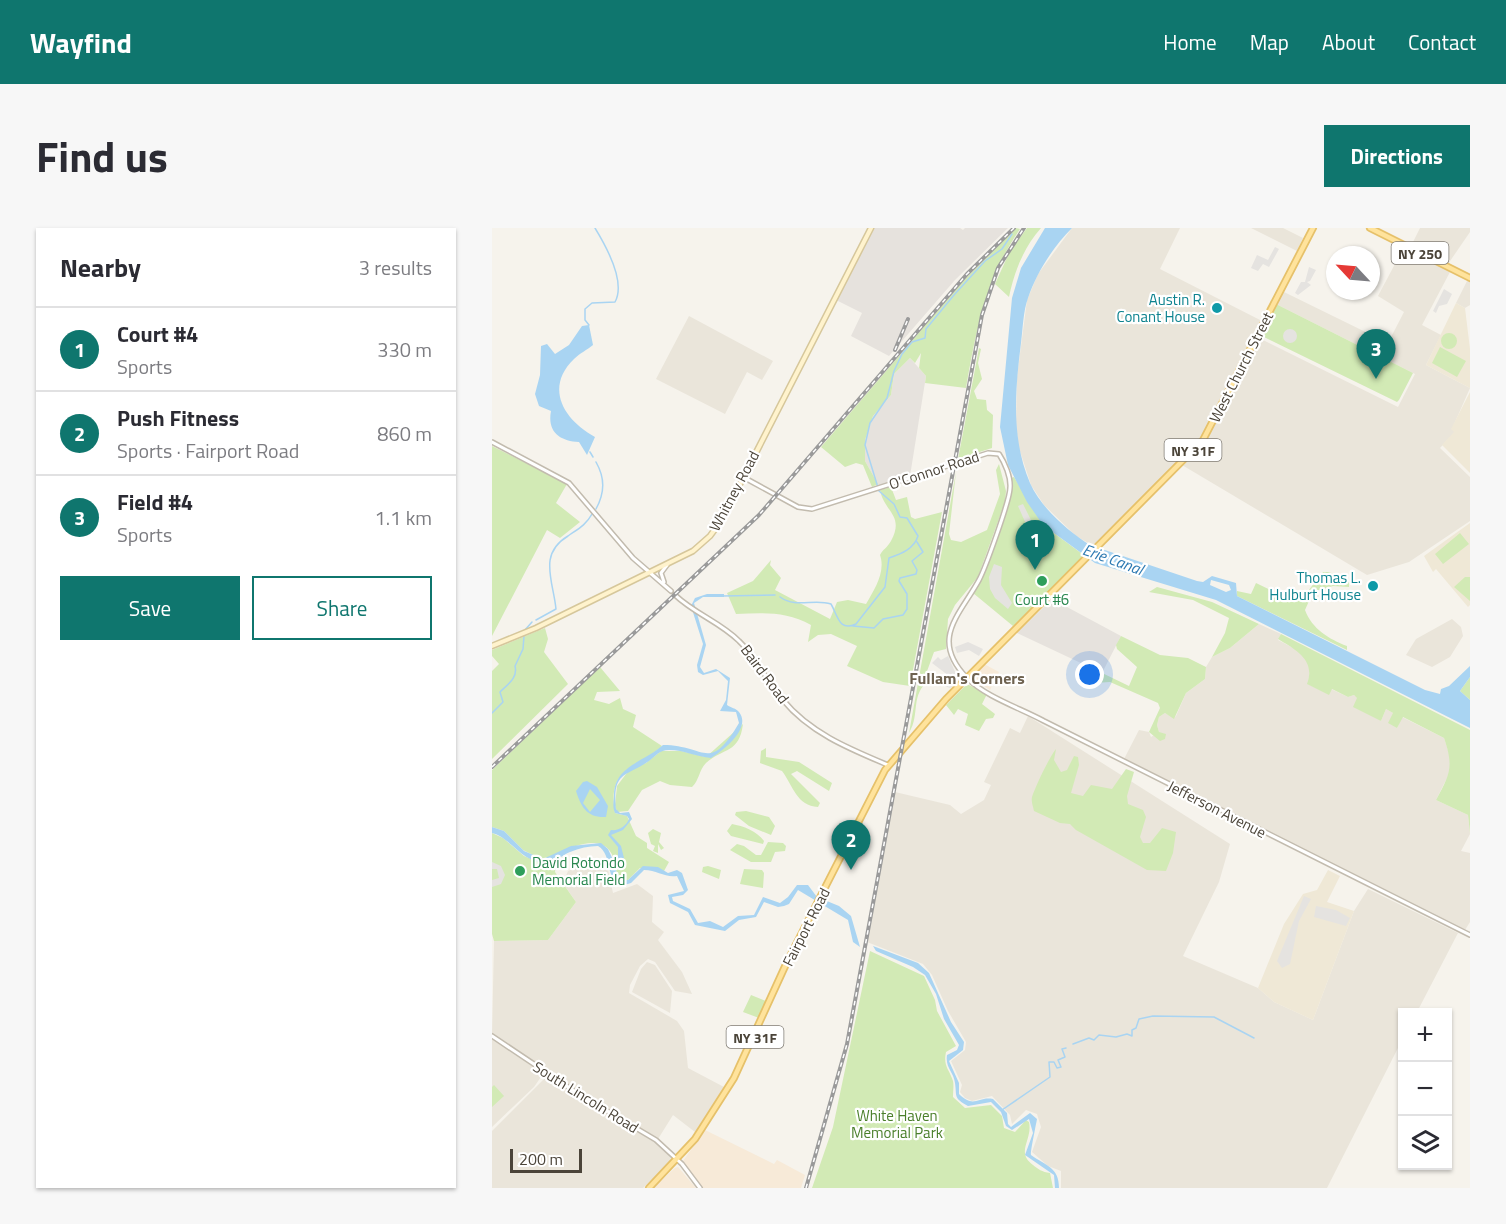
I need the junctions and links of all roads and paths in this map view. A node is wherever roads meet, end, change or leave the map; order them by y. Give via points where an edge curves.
1 (871, 228) edge
2 (1313, 228) edge
3 (1370, 228) edge
4 (1470, 278) edge
5 (492, 442) edge
6 (744, 477) junction
7 (1099, 545) joint
8 (669, 563) junction
9 (649, 572) junction
10 (666, 585) junction
11 (671, 591) dead end
12 (675, 595) dead end
13 (492, 646) edge
14 (967, 678) junction
15 (888, 765) junction
16 (1470, 934) edge
17 (492, 1036) edge
18 (678, 1160) junction
19 (649, 1188) edge
20 (700, 1188) edge

1 - 6 main road, Whitney Road
2 - 7 main road, West Church Street / NY 31F via 1203,440
3 - 4 main road, NY 250
5 - 9 street via 569,483 626,551
6 - 8 main road, Whitney Road via 710,536
6 - 14 street, O'Connor Road via 798,507 809,509 997,453 1009,478 1010,495 982,574 955,616 951,631 954,657
7 - 14 main road, Fairport Road / NY 31F
8 - 9 main road, Whitney Road
8 - 10 street via 661,573
9 - 10 street
9 - 13 main road, Whitney Road
10 - 11 street
12 - 15 street, Baird Road via 739,640 783,701 813,726 839,744
14 - 15 main road, Fairport Road / NY 31F
14 - 16 street, Jefferson Avenue via 1035,717
15 - 18 main road, Fairport Road / NY 31F via 734,1078
17 - 18 street, South Lincoln Road via 656,1140
18 - 19 main road, Fairport Road / NY 31F
18 - 20 street, South Lincoln Road

